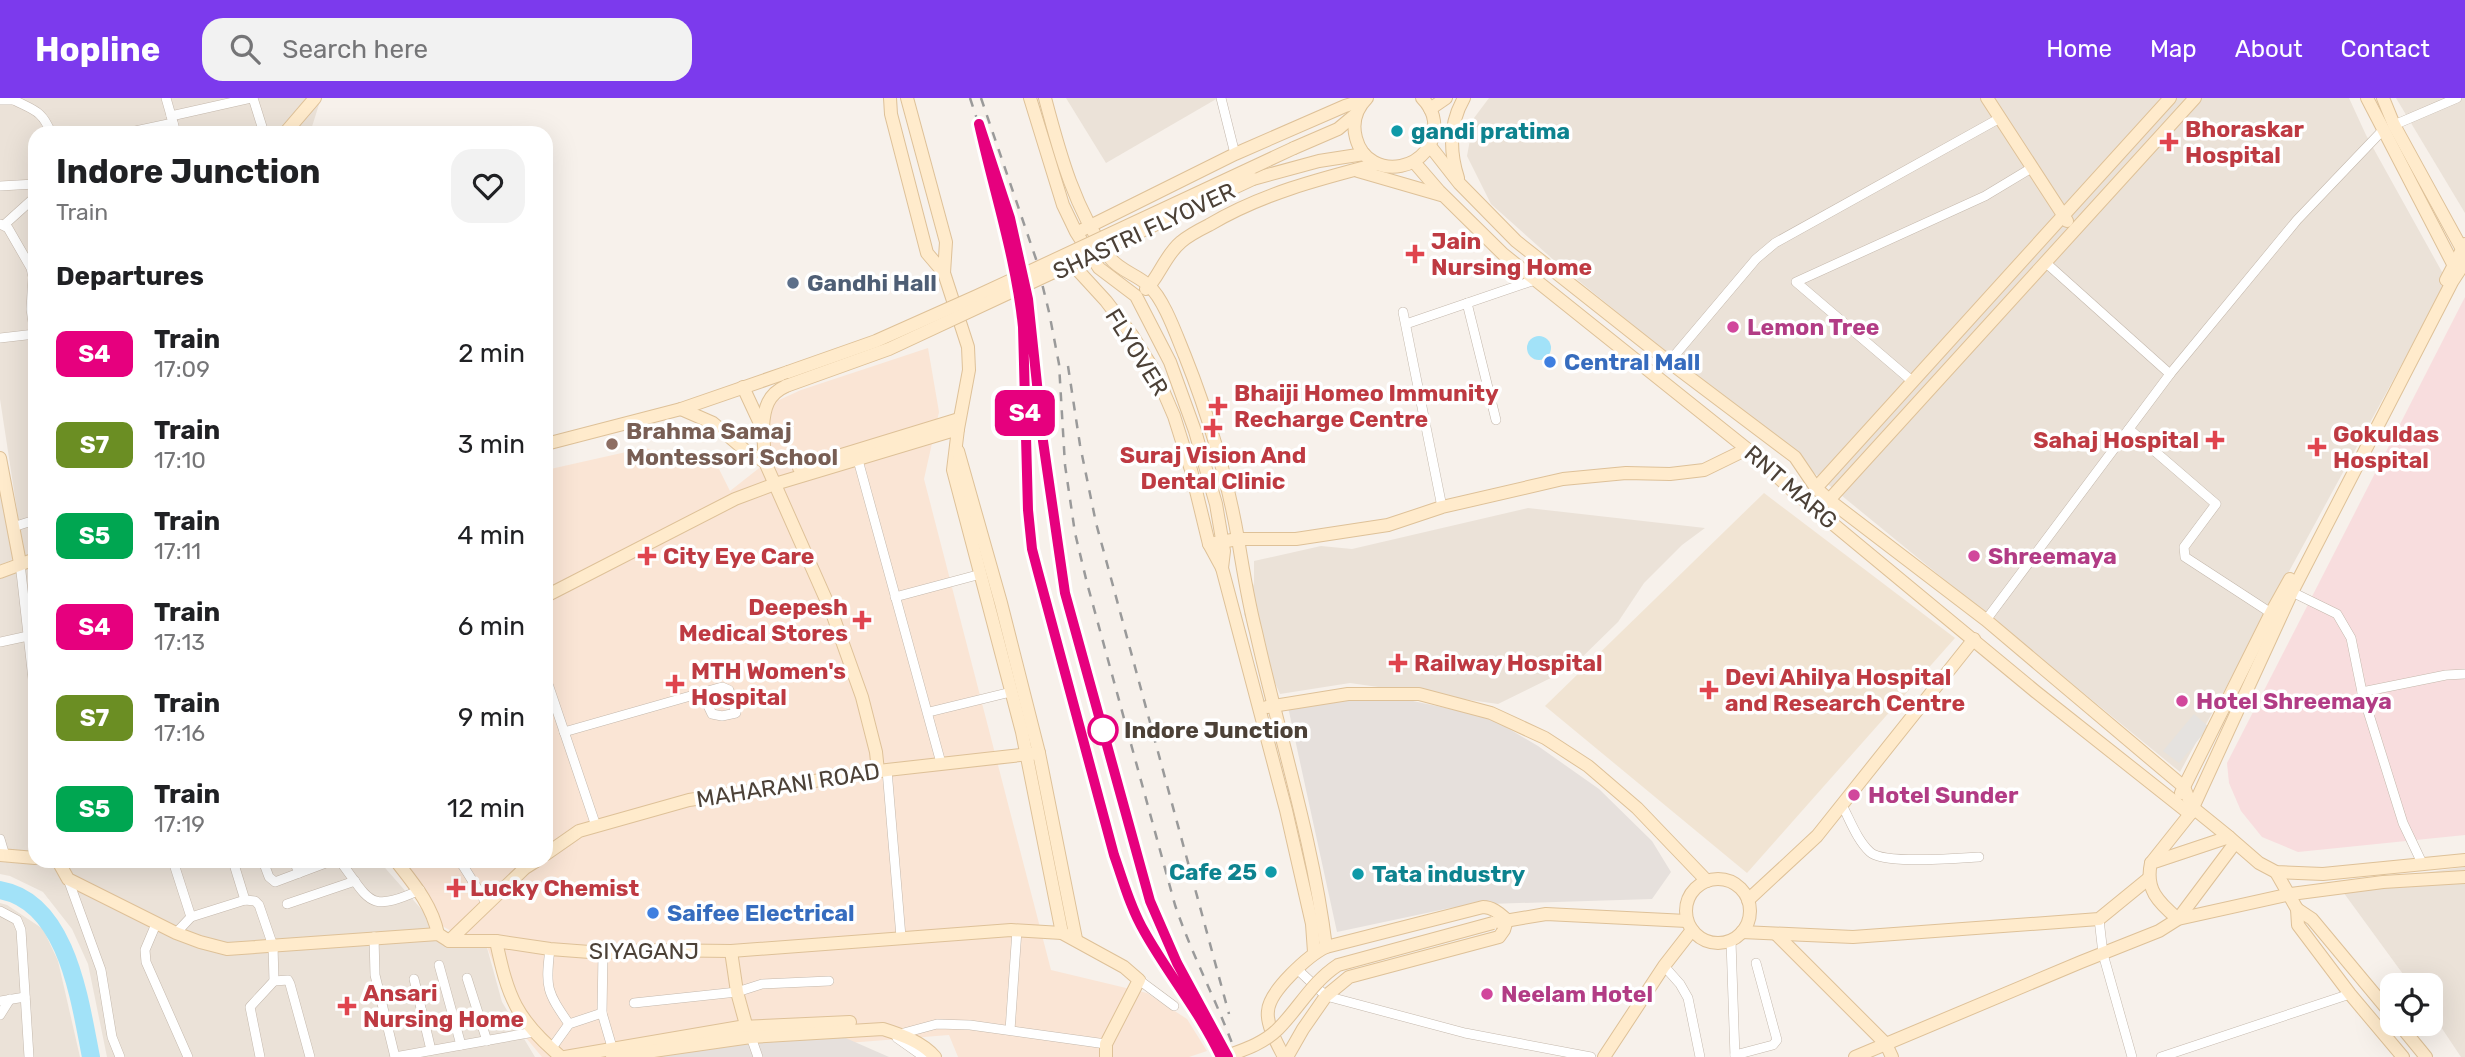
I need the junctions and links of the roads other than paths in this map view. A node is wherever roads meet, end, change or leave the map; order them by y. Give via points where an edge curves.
1 (166, 98) edge
2 (252, 98) edge
3 (315, 98) edge
4 (890, 98) edge
5 (907, 98) edge
6 (1031, 98) edge
7 (1045, 98) edge
8 (1221, 98) edge
9 (1422, 98) edge
10 (1446, 98) edge
11 (1464, 98) edge
12 (1987, 98) edge
13 (2169, 98) edge
14 (2195, 98) edge
15 (2367, 98) edge
16 (2383, 98) edge
17 (2457, 98) edge
18 (14, 99) edge
19 (1366, 99) edge
20 (0, 100) edge
21 (1430, 110) junction
22 (1356, 114) junction
23 (2000, 118) junction
24 (173, 124) edge
25 (48, 126) edge
26 (262, 126) edge
27 (291, 126) edge
28 (2388, 128) junction
29 (1430, 146) junction
30 (1235, 154) junction
31 (1364, 154) junction
32 (1056, 160) junction
33 (1415, 162) junction
34 (1377, 164) junction
35 (2033, 167) junction
36 (1353, 170) junction
37 (1459, 183) junction
38 (28, 184) edge
39 (0, 186) edge
40 (1445, 197) junction
41 (28, 203) edge
42 (2062, 216) junction
43 (2, 225) edge
44 (1089, 227) junction
45 (2074, 229) junction
46 (1076, 232) junction
47 (2463, 246) edge
48 (28, 261) edge
49 (2045, 262) junction
50 (1073, 265) junction
51 (2460, 265) edge
52 (944, 273) junction
53 (1535, 280) junction
54 (1150, 286) junction
55 (1136, 296) junction
56 (1467, 303) junction
57 (1404, 312) dead end
58 (1406, 324) junction
59 (28, 336) edge
60 (0, 338) edge
61 (1669, 362) junction
62 (2170, 374) junction
63 (1913, 381) junction
64 (743, 387) junction
65 (681, 409) junction
66 (1496, 420) dead end
67 (959, 424) junction
68 (2129, 429) junction
69 (764, 430) junction
70 (553, 441) edge
71 (956, 448) junction
72 (1747, 449) junction
73 (0, 458) edge
74 (858, 460) junction
75 (765, 462) junction
76 (1, 474) edge
77 (773, 480) junction
78 (1819, 484) junction
79 (1833, 496) junction
80 (1442, 507) junction
81 (28, 522) edge
82 (13, 527) junction
83 (1238, 539) junction
84 (1208, 540) junction
85 (1223, 540) junction
86 (28, 561) edge
87 (20, 563) junction
88 (1222, 568) junction
89 (0, 572) edge
90 (981, 574) junction
91 (553, 592) edge
92 (2292, 592) junction
93 (895, 597) junction
94 (2271, 613) junction
95 (1986, 620) junction
96 (28, 636) joint
97 (1974, 639) junction
98 (0, 642) edge
99 (2465, 674) edge
100 (1010, 692) junction
101 (2362, 692) junction
102 (702, 693) dead end
103 (553, 699) edge
104 (1275, 706) junction
105 (1261, 709) junction
106 (929, 712) junction
107 (564, 732) junction
108 (1033, 754) junction
109 (941, 763) junction
110 (882, 771) junction
111 (2184, 787) junction
112 (2177, 803) junction
113 (1842, 805) junction
114 (2191, 811) junction
115 (596, 826) junction
116 (0, 839) edge
117 (2232, 840) junction
118 (553, 849) edge
119 (3, 856) edge
120 (1979, 857) dead end
121 (28, 858) edge
122 (2465, 860) edge
123 (2151, 863) junction
124 (2422, 863) junction
125 (62, 868) edge
126 (175, 868) edge
127 (235, 868) edge
128 (266, 868) edge
129 (297, 868) edge
130 (312, 868) edge
131 (345, 868) edge
132 (402, 868) edge
133 (464, 868) edge
134 (528, 868) edge
135 (2276, 872) junction
136 (299, 873) junction
137 (2465, 877) edge
138 (68, 879) junction
139 (2148, 879) junction
140 (355, 881) junction
141 (1707, 881) junction
142 (420, 890) junction
143 (2291, 894) junction
144 (246, 900) junction
145 (1748, 900) junction
146 (287, 904) dead end
147 (487, 904) junction
148 (2297, 909) junction
149 (0, 911) edge
150 (191, 917) junction
151 (2099, 919) junction
152 (2178, 919) junction
153 (1507, 920) junction
154 (156, 924) junction
155 (1689, 926) junction
156 (1017, 930) junction
157 (1742, 932) junction
158 (176, 933) junction
159 (1062, 933) junction
160 (1776, 934) junction
161 (374, 937) junction
162 (901, 937) junction
163 (443, 938) junction
164 (1076, 939) junction
165 (496, 941) junction
166 (1731, 941) junction
167 (272, 946) junction
168 (550, 949) junction
169 (1320, 950) junction
170 (731, 951) junction
171 (603, 953) junction
172 (2103, 954) junction
173 (1756, 962) dead end
174 (439, 965) dead end
175 (1664, 966) junction
176 (1297, 969) junction
177 (467, 978) dead end
178 (414, 979) dead end
179 (1139, 980) junction
180 (274, 981) junction
181 (829, 981) dead end
182 (737, 992) junction
183 (2350, 994) junction
184 (1326, 996) junction
185 (25, 997) junction
186 (5, 1000) edge
187 (2380, 1001) edge
188 (634, 1003) dead end
189 (1174, 1006) dead end
190 (602, 1013) junction
191 (0, 1015) edge
192 (569, 1024) junction
193 (880, 1030) junction
194 (1010, 1030) junction
195 (534, 1032) junction
196 (748, 1032) junction
197 (900, 1034) junction
198 (2409, 1036) edge
199 (487, 1041) junction
200 (1886, 1044) junction
201 (461, 1045) junction
202 (1106, 1050) edge
203 (431, 1051) junction
204 (559, 1054) edge
205 (613, 1054) edge
206 (929, 1054) edge
207 (1735, 1056) edge
208 (29, 1057) edge
209 (120, 1057) edge
210 (187, 1057) edge
211 (260, 1057) edge
212 (310, 1057) edge
213 (395, 1057) edge
214 (758, 1057) edge
215 (1224, 1057) edge
216 (1286, 1057) edge
217 (1591, 1057) edge
218 (1604, 1057) edge
219 (1700, 1057) edge
220 (1855, 1057) edge
221 (1892, 1057) edge
222 (2132, 1057) edge
223 (2161, 1057) edge
224 (2403, 1057) edge
225 (2426, 1057) edge

1 - 24 street
2 - 24 street
2 - 26 street
3 - 27 street
4 - 52 street via 927,253
5 - 52 street via 946,242
6 - 32 street
7 - 32 street
8 - 30 street
9 - 21 street
10 - 21 street
11 - 37 street via 1451,139
12 - 23 street
13 - 42 street
14 - 45 street
15 - 28 street
16 - 28 street
17 - 28 street
18 - 20 street
18 - 25 street via 35,109
19 - 22 street
19 - 30 street
21 - 29 street via 1435,132
22 - 31 street via 1354,128
22 - 64 street, SHASTRI FLYOVER, bridge via 1338,129 964,302 876,341
23 - 35 street
23 - 61 street via 1775,243 1756,259
28 - 47 street
28 - 51 street
28 - 62 street via 2297,220
29 - 33 street
29 - 37 street, RNT MARG
30 - 44 street
31 - 34 street
31 - 50 street, SHASTRI FLYOVER, bridge via 1253,179
32 - 44 street
32 - 46 street via 1063,205
33 - 34 street via 1392,167
33 - 40 street, RNT MARG
34 - 36 street
35 - 42 street
35 - 63 street via 1985,196 1796,282
36 - 40 street
36 - 54 street via 1256,200 1223,216 1182,240
37 - 61 street, RNT MARG via 1516,241
38 - 39 street
40 - 53 street, RNT MARG
41 - 43 street
42 - 45 street
42 - 63 street
43 - 48 street
44 - 46 street
44 - 54 street via 1113,262
45 - 49 street
46 - 55 street via 1099,268
47 - 51 street
49 - 62 street
49 - 79 street
50 - 69 street, SHASTRI FLYOVER, bridge via 889,349 777,390 765,410
50 - 84 street, FLYOVER via 1106,301 1155,372 1174,416
51 - 92 street
51 - 94 street
52 - 67 street via 970,357
53 - 56 street
53 - 72 street, RNT MARG
54 - 55 street
54 - 83 street via 1185,358 1209,426
55 - 85 street via 1170,362 1195,431
56 - 58 street
56 - 66 street
57 - 58 street
58 - 80 street
59 - 60 street
61 - 78 street, RNT MARG via 1795,457
62 - 68 street
63 - 78 street
64 - 65 street, SHASTRI FLYOVER
64 - 69 street
65 - 70 street, SHASTRI FLYOVER
65 - 75 street via 713,423
67 - 71 street
67 - 74 street
67 - 77 street
68 - 94 street via 2216,505 2184,547 2185,557
68 - 95 street
69 - 75 street
71 - 90 street via 953,470
71 - 108 street via 1001,603
72 - 80 street via 1704,470 1563,479
72 - 97 street, RNT MARG
73 - 76 street
74 - 77 street
74 - 93 street
75 - 77 street
76 - 82 street
77 - 91 street
77 - 110 street via 832,613
78 - 79 street, RNT MARG
79 - 95 street, RNT MARG
80 - 83 street via 1388,525 1296,540
81 - 82 street
82 - 87 street
83 - 85 street
83 - 104 street
84 - 85 street
84 - 88 street, FLYOVER
85 - 88 street
86 - 87 street
87 - 89 street
87 - 96 street
88 - 105 street
90 - 93 street
90 - 100 street
92 - 101 street via 2337,614 2351,638
92 - 114 street
93 - 106 street
94 - 111 street
95 - 111 street, RNT MARG
96 - 98 street
97 - 112 street, RNT MARG
97 - 113 street
99 - 101 street
100 - 106 street
100 - 108 street
101 - 124 street via 2403,823
102 - 107 street
103 - 107 street
104 - 105 street
104 - 141 street via 1348,694 1419,694 1491,713 1545,738 1588,766
104 - 169 street via 1317,895
105 - 169 street
106 - 109 street
107 - 115 street
108 - 109 street, MAHARANI ROAD
108 - 159 street
108 - 164 street
109 - 110 street, MAHARANI ROAD
110 - 115 street, MAHARANI ROAD via 690,800
110 - 162 street
111 - 112 street
111 - 114 street
112 - 114 street, RNT MARG
113 - 120 street via 1862,842 1872,854 1886,860
113 - 145 street via 1817,836
114 - 117 street, RNT MARG
114 - 123 street
115 - 118 street, MAHARANI ROAD via 579,831
116 - 119 street
117 - 123 street
117 - 135 street, RNT MARG
117 - 152 street
119 - 121 street
122 - 124 street
123 - 139 street
124 - 135 street via 2323,874
125 - 138 street
126 - 150 street
127 - 144 street
128 - 136 street via 275,882
129 - 136 street
130 - 136 street
131 - 140 street
132 - 142 street
133 - 147 street
134 - 147 street
135 - 143 street
137 - 143 street
138 - 154 street, SIYAGANJ
138 - 209 street via 101,970 112,1037
139 - 151 street
139 - 152 street via 2155,896
140 - 142 street via 368,898 379,902
140 - 146 street
141 - 145 street via 1736,884
141 - 155 street via 1689,897
142 - 163 street
143 - 148 street
143 - 152 street
144 - 150 street
144 - 167 street via 259,905
145 - 157 street via 1750,917
147 - 163 street
148 - 183 street via 2298,925
148 - 187 street via 2312,919
149 - 185 street via 20,925
150 - 158 street
151 - 160 street via 1853,937
151 - 172 street
152 - 172 street
153 - 155 street via 1546,914
153 - 169 street via 1483,907
153 - 184 street via 1499,937 1349,977
153 - 215 street, bridge via 1338,965 1309,989 1277,1031
154 - 158 street, SIYAGANJ
154 - 210 street via 145,950 146,962
155 - 166 street via 1709,942
155 - 175 street
156 - 159 street, SIYAGANJ
156 - 162 street, SIYAGANJ
156 - 194 street
157 - 160 street
157 - 166 street
158 - 167 street, SIYAGANJ via 227,949
159 - 164 street, SIYAGANJ
160 - 200 street
161 - 163 street, SIYAGANJ
161 - 167 street, SIYAGANJ
161 - 213 street via 375,975
162 - 170 street, SIYAGANJ
163 - 165 street, SIYAGANJ
164 - 179 street, SIYAGANJ
165 - 168 street, SIYAGANJ
165 - 195 street via 515,1008
166 - 207 street
167 - 180 street
168 - 171 street, SIYAGANJ
168 - 192 street via 547,986
169 - 176 street
170 - 171 street, SIYAGANJ
170 - 182 street
171 - 190 street
172 - 200 street
172 - 222 street
173 - 207 street via 1777,1040
174 - 201 street
175 - 218 street
175 - 219 street via 1688,999
176 - 184 street
176 - 216 street via 1267,1008
177 - 199 street
178 - 203 street
179 - 189 street
179 - 202 street
180 - 211 street via 250,1007
180 - 212 street via 288,980 290,984
181 - 182 street via 762,984
182 - 188 street
182 - 196 street
183 - 223 street
183 - 224 street
184 - 216 street
184 - 217 street via 1465,1033
185 - 186 street
185 - 208 street
186 - 191 street
190 - 192 street
190 - 205 street
192 - 204 street
193 - 196 street via 878,1024 864,1022 817,1022
193 - 197 street
193 - 206 street
194 - 197 street via 937,1024
194 - 202 street
195 - 199 street
195 - 204 street
196 - 205 street
196 - 214 street
197 - 206 street
198 - 225 street
199 - 201 street
200 - 220 street
200 - 221 street
201 - 203 street
203 - 213 street
204 - 205 street

